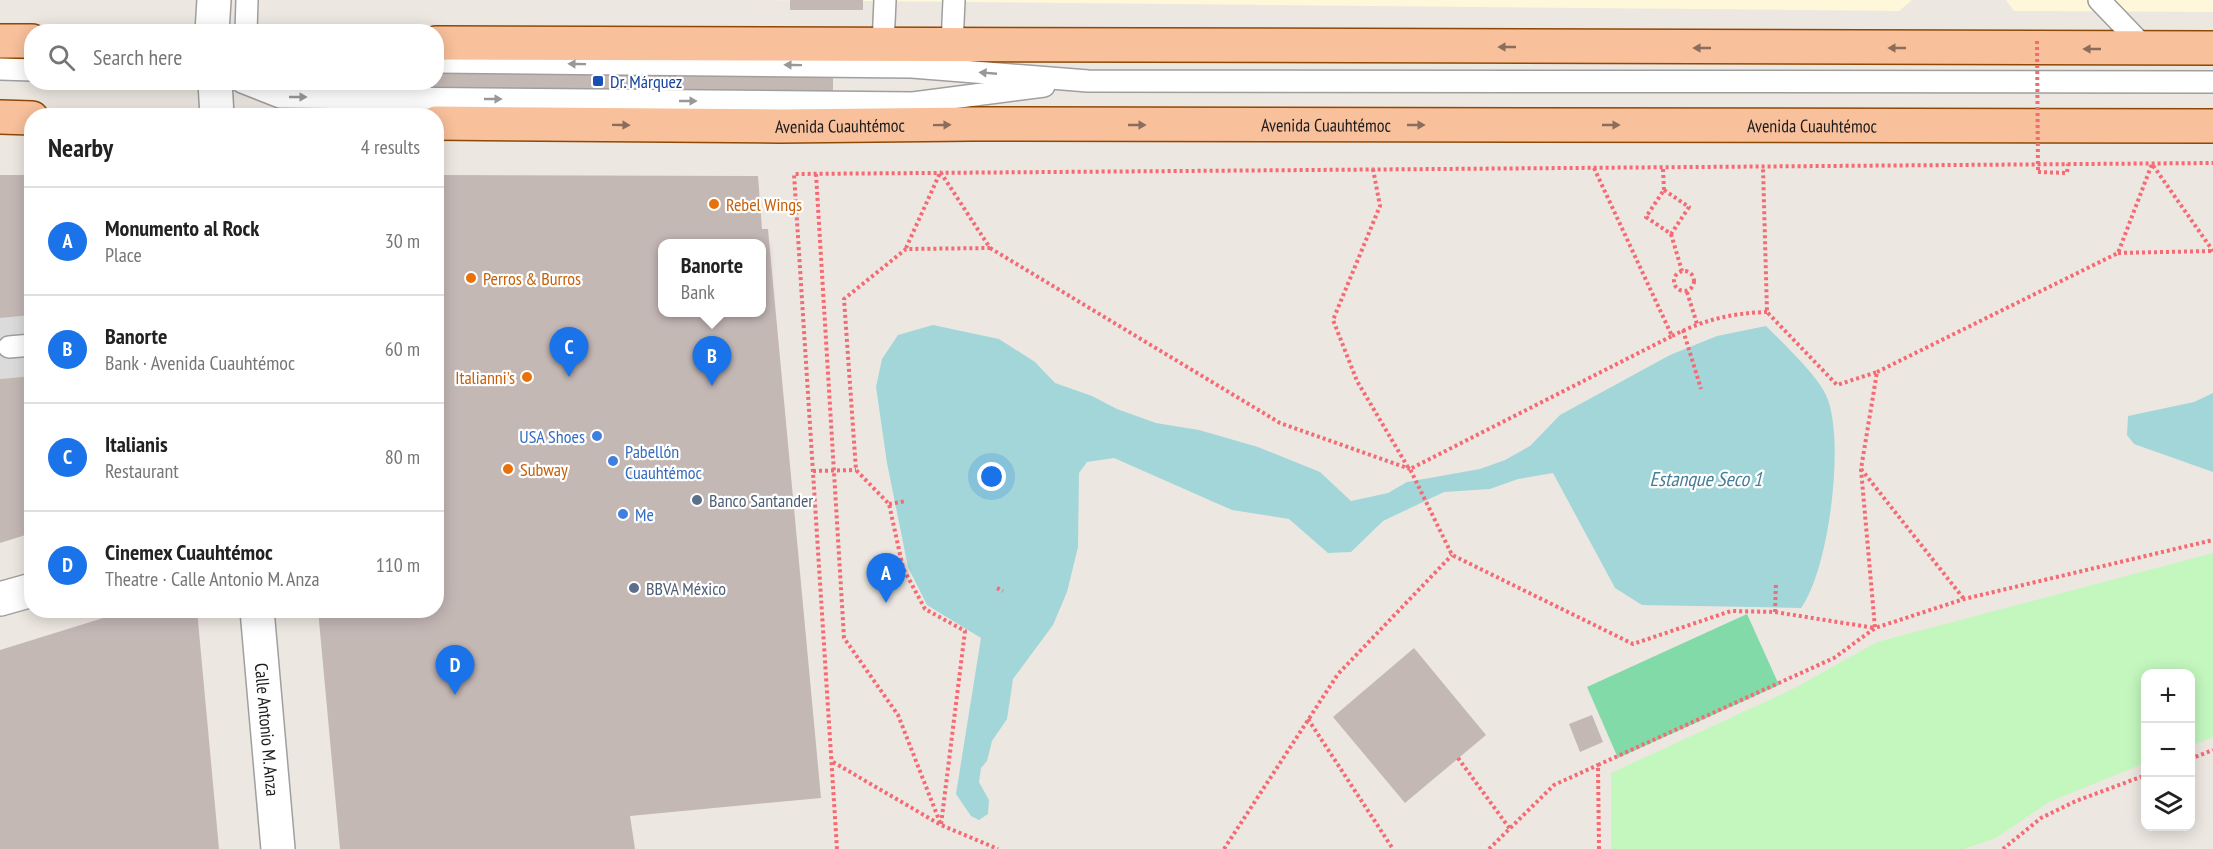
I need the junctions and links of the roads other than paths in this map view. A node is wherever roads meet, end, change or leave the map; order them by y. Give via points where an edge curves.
1 (214, 0) edge
2 (247, 0) edge
3 (885, 0) edge
4 (954, 0) edge
5 (2099, 0) edge
6 (212, 24) edge
7 (246, 24) edge
8 (0, 41) edge
9 (24, 41) edge
10 (444, 43) edge
11 (883, 45) junction
12 (952, 45) junction
13 (2213, 48) edge
14 (2146, 49) junction
15 (444, 62) edge
16 (0, 69) edge
17 (24, 70) edge
18 (1088, 81) junction
19 (2213, 82) edge
20 (215, 90) edge
21 (262, 90) edge
22 (217, 108) edge
23 (0, 117) edge
24 (24, 118) edge
25 (444, 123) edge
26 (2213, 126) edge
27 (24, 346) edge
28 (9, 347) dead end
29 (24, 592) edge
30 (0, 599) edge
31 (258, 618) edge
32 (278, 849) edge

1 - 6 street
2 - 7 lane
3 - 11 lane
4 - 12 lane
5 - 14 lane
8 - 9 main road
10 - 11 main road
11 - 12 main road
14 -> 12 main road
13 - 14 main road
18 -> 15 lane via 912,67
16 - 17 lane
18 - 19 lane
21 -> 18 lane via 280,97 913,103
20 - 22 street
23 - 24 main road
25 -> 26 main road, Avenida Cuauhtémoc
27 - 28 lane
29 - 30 street
31 - 32 street, Calle Antonio M. Anza

